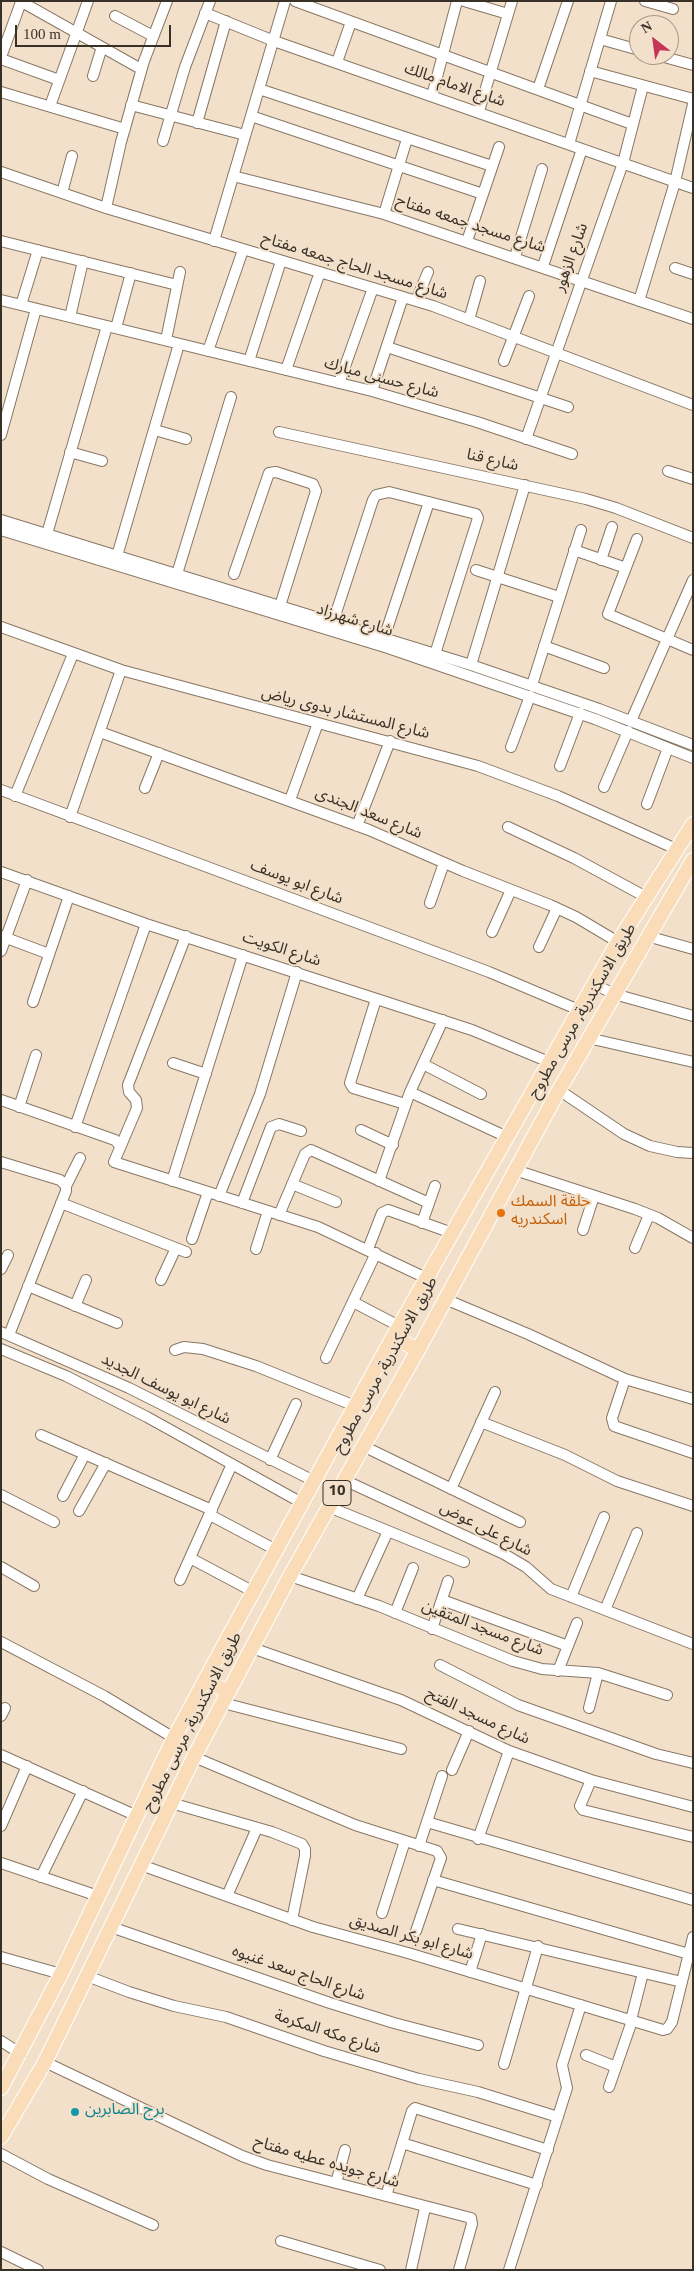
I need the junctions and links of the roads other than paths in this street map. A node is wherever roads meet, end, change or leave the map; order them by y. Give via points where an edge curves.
1 (88, 1) edge
2 (167, 1) edge
3 (210, 1) edge
4 (285, 1) edge
5 (295, 1) edge
6 (457, 1) edge
7 (512, 1) edge
8 (568, 1) edge
9 (611, 1) edge
10 (467, 2) edge
11 (652, 2) edge
12 (26, 3) edge
13 (673, 9) dead end
14 (205, 13) junction
15 (508, 14) junction
16 (115, 16) dead end
17 (226, 21) junction
18 (351, 22) junction
19 (76, 34) junction
20 (153, 36) junction
21 (600, 39) junction
22 (274, 41) junction
23 (629, 47) edge
24 (102, 48) junction
25 (443, 55) junction
26 (1, 58) edge
27 (679, 61) edge
28 (337, 62) junction
29 (693, 65) edge
30 (141, 69) junction
31 (590, 71) junction
32 (490, 73) junction
33 (93, 76) dead end
34 (59, 80) junction
35 (643, 86) junction
36 (259, 89) junction
37 (538, 89) junction
38 (1, 92) edge
39 (432, 96) junction
40 (693, 99) edge
41 (693, 104) edge
42 (131, 105) junction
43 (580, 105) junction
44 (50, 106) junction
45 (479, 111) junction
46 (171, 116) junction
47 (251, 116) junction
48 (197, 123) junction
49 (632, 124) junction
50 (124, 129) junction
51 (245, 135) junction
52 (407, 139) junction
53 (163, 142) dead end
54 (569, 144) junction
55 (499, 146) dead end
56 (582, 149) junction
57 (72, 156) dead end
58 (623, 163) junction
59 (399, 165) junction
60 (492, 166) junction
61 (542, 169) dead end
62 (1, 172) edge
63 (233, 176) junction
64 (675, 182) junction
65 (693, 188) edge
66 (62, 193) junction
67 (483, 194) junction
68 (106, 208) junction
69 (384, 214) junction
70 (1, 241) edge
71 (214, 241) junction
72 (467, 241) junction
73 (38, 250) junction
74 (243, 250) junction
75 (516, 257) junction
76 (83, 261) junction
77 (281, 261) junction
78 (542, 266) junction
79 (676, 268) dead end
80 (180, 272) dead end
81 (320, 272) junction
82 (428, 272) dead end
83 (131, 273) junction
84 (693, 274) edge
85 (480, 281) dead end
86 (581, 281) junction
87 (177, 285) junction
88 (373, 288) junction
89 (529, 296) dead end
90 (403, 297) junction
91 (1, 300) edge
92 (416, 301) junction
93 (639, 301) junction
94 (21, 305) junction
95 (36, 309) junction
96 (70, 317) junction
97 (693, 319) edge
98 (469, 320) junction
99 (111, 327) junction
100 (514, 338) junction
101 (166, 340) junction
102 (179, 344) junction
103 (387, 347) junction
104 (208, 351) junction
105 (555, 353) junction
106 (504, 360) dead end
107 (249, 361) junction
108 (286, 370) junction
109 (339, 383) junction
110 (372, 391) junction
111 (231, 397) dead end
112 (540, 397) junction
113 (693, 405) edge
114 (568, 407) dead end
115 (155, 430) junction
116 (280, 432) dead end
117 (1, 436) edge
118 (186, 438) dead end
119 (526, 439) junction
120 (70, 452) junction
121 (572, 454) dead end
122 (102, 461) dead end
123 (668, 471) dead end
124 (693, 479) edge
125 (525, 485) junction
126 (429, 502) junction
127 (1, 520) edge
128 (612, 527) dead end
129 (1, 530) edge
130 (581, 530) dead end
131 (47, 534) junction
132 (693, 538) edge
133 (638, 539) dead end
134 (574, 550) junction
135 (117, 556) junction
136 (601, 560) junction
137 (131, 564) junction
138 (626, 568) junction
139 (476, 570) dead end
140 (177, 574) junction
141 (234, 574) dead end
142 (497, 577) junction
143 (693, 580) edge
144 (560, 597) junction
145 (280, 606) junction
146 (337, 626) junction
147 (1, 627) edge
148 (384, 638) junction
149 (667, 639) junction
150 (544, 646) junction
151 (693, 650) edge
152 (73, 654) junction
153 (435, 654) junction
154 (471, 665) junction
155 (604, 668) dead end
156 (121, 670) junction
157 (532, 685) junction
158 (530, 696) junction
159 (580, 713) junction
160 (318, 723) junction
161 (629, 726) junction
162 (100, 732) junction
163 (390, 741) junction
164 (692, 741) edge
165 (511, 747) dead end
166 (668, 748) junction
167 (159, 752) junction
168 (693, 758) edge
169 (560, 766) dead end
170 (604, 787) dead end
171 (145, 788) dead end
172 (1, 790) edge
173 (15, 796) junction
174 (290, 800) junction
175 (647, 804) dead end
176 (70, 817) junction
177 (693, 824) edge
178 (357, 826) junction
179 (508, 827) dead end
180 (676, 849) junction
181 (693, 860) edge
182 (444, 863) junction
183 (1, 872) edge
184 (27, 880) junction
185 (687, 880) edge
186 (511, 890) junction
187 (69, 896) junction
188 (646, 897) junction
189 (430, 903) dead end
190 (557, 908) junction
191 (146, 924) junction
192 (492, 932) dead end
193 (186, 936) junction
194 (647, 936) junction
195 (4, 937) edge
196 (618, 942) junction
197 (539, 947) dead end
198 (693, 949) edge
199 (1, 951) edge
200 (49, 954) junction
201 (243, 955) junction
202 (297, 972) junction
203 (594, 984) junction
204 (614, 994) junction
205 (376, 999) junction
206 (33, 1002) dead end
207 (579, 1010) junction
208 (693, 1016) edge
209 (442, 1020) junction
210 (588, 1038) junction
211 (36, 1055) dead end
212 (173, 1062) dead end
213 (549, 1062) junction
214 (693, 1062) edge
215 (423, 1064) junction
216 (206, 1074) junction
217 (559, 1090) junction
218 (410, 1092) junction
219 (481, 1094) dead end
220 (1, 1100) edge
221 (405, 1104) junction
222 (19, 1107) junction
223 (75, 1127) junction
224 (360, 1130) dead end
225 (301, 1131) dead end
226 (507, 1137) junction
227 (393, 1145) junction
228 (120, 1146) junction
229 (693, 1153) edge
230 (80, 1158) dead end
231 (1, 1162) edge
232 (515, 1170) junction
233 (380, 1180) junction
234 (172, 1181) junction
235 (292, 1184) junction
236 (66, 1186) junction
237 (435, 1186) dead end
238 (208, 1192) junction
239 (219, 1196) junction
240 (594, 1196) junction
241 (336, 1202) dead end
242 (242, 1203) junction
243 (430, 1203) junction
244 (61, 1204) junction
245 (268, 1211) junction
246 (279, 1215) junction
247 (649, 1215) junction
248 (422, 1223) junction
249 (583, 1230) dead end
250 (452, 1232) junction
251 (693, 1238) edge
252 (192, 1239) dead end
253 (635, 1248) dead end
254 (256, 1249) dead end
255 (372, 1251) junction
256 (8, 1255) dead end
257 (1, 1269) edge
258 (426, 1278) junction
259 (86, 1280) dead end
260 (161, 1280) dead end
261 (28, 1286) junction
262 (445, 1299) junction
263 (353, 1302) junction
264 (75, 1306) junction
265 (117, 1324) dead end
266 (396, 1332) junction
267 (5, 1333) edge
268 (1, 1349) edge
269 (175, 1350) dead end
270 (418, 1350) junction
271 (326, 1358) dead end
272 (624, 1379) junction
273 (495, 1392) dead end
274 (693, 1399) edge
275 (296, 1404) dead end
276 (355, 1406) junction
277 (481, 1422) junction
278 (41, 1434) dead end
279 (363, 1446) junction
280 (693, 1452) edge
281 (85, 1454) junction
282 (270, 1460) junction
283 (106, 1463) junction
284 (232, 1464) junction
285 (344, 1480) junction
286 (314, 1481) junction
287 (450, 1489) junction
288 (1, 1495) edge
289 (63, 1496) dead end
290 (302, 1503) junction
291 (693, 1506) edge
292 (329, 1507) junction
293 (79, 1511) dead end
294 (211, 1512) junction
295 (604, 1517) dead end
296 (54, 1522) dead end
297 (520, 1522) dead end
298 (388, 1531) junction
299 (638, 1533) dead end
300 (276, 1550) junction
301 (190, 1558) junction
302 (464, 1562) dead end
303 (1, 1567) edge
304 (413, 1568) dead end
305 (290, 1576) junction
306 (180, 1580) dead end
307 (448, 1581) dead end
308 (34, 1586) dead end
309 (254, 1592) junction
310 (572, 1597) junction
311 (356, 1598) junction
312 (442, 1600) junction
313 (605, 1610) junction
314 (395, 1612) junction
315 (577, 1623) dead end
316 (432, 1629) junction
317 (1, 1642) edge
318 (693, 1644) edge
319 (568, 1646) junction
320 (252, 1648) junction
321 (440, 1665) dead end
322 (558, 1671) junction
323 (598, 1673) junction
324 (205, 1680) junction
325 (667, 1695) dead end
326 (225, 1697) junction
327 (589, 1708) dead end
328 (469, 1731) junction
329 (174, 1738) junction
330 (402, 1749) dead end
331 (509, 1751) junction
332 (1, 1755) edge
333 (194, 1757) junction
334 (693, 1763) edge
335 (27, 1766) junction
336 (452, 1770) dead end
337 (442, 1776) dead end
338 (591, 1780) junction
339 (83, 1791) junction
340 (171, 1802) junction
341 (693, 1807) edge
342 (137, 1816) junction
343 (427, 1822) junction
344 (1, 1826) edge
345 (257, 1828) junction
346 (693, 1837) edge
347 (478, 1838) junction
348 (405, 1842) junction
349 (419, 1846) junction
350 (1, 1863) edge
351 (141, 1865) junction
352 (41, 1877) junction
353 (433, 1880) junction
354 (98, 1896) junction
355 (227, 1896) junction
356 (693, 1900) edge
357 (382, 1913) dead end
358 (292, 1920) junction
359 (111, 1927) junction
360 (458, 1929) dead end
361 (416, 1930) dead end
362 (482, 1934) junction
363 (693, 1937) edge
364 (538, 1946) junction
365 (689, 1954) junction
366 (1, 1957) edge
367 (470, 1972) junction
368 (643, 1972) junction
369 (61, 1974) junction
370 (87, 1976) junction
371 (682, 1982) junction
372 (526, 1988) junction
373 (581, 2005) junction
374 (632, 2020) junction
375 (1, 2041) edge
376 (478, 2045) dead end
377 (21, 2054) junction
378 (586, 2056) dead end
379 (45, 2062) junction
380 (504, 2064) dead end
381 (616, 2067) junction
382 (609, 2087) dead end
383 (1, 2088) edge
384 (558, 2117) junction
385 (1, 2137) edge
386 (402, 2143) junction
387 (345, 2150) dead end
388 (548, 2150) junction
389 (1, 2154) edge
390 (336, 2183) junction
391 (537, 2185) junction
392 (386, 2196) junction
393 (426, 2208) junction
394 (153, 2225) dead end
395 (281, 2242) dead end
396 (1, 2252) edge
397 (38, 2270) edge
398 (380, 2270) edge
399 (410, 2270) edge
400 (458, 2270) edge
401 (509, 2270) edge

1 - 19 street
2 - 20 street
3 - 14 street
4 - 22 street
5 - 18 street
6 - 25 street
7 - 15 street
8 - 37 street
9 - 21 street
10 - 15 street
11 - 13 street
12 - 19 street
12 - 26 street
14 - 17 street, شارع الامام مالك
14 - 46 street
15 - 32 street
16 - 20 street
17 - 22 street, شارع الامام مالك
17 - 48 street
18 - 25 street
18 - 28 street
19 - 24 street
19 - 34 street
20 - 30 street
21 - 23 street
21 - 31 street
22 - 28 street, شارع الامام مالك
22 - 36 street
24 - 30 street
24 - 33 street
25 - 32 street
25 - 39 street
26 - 34 street
27 - 29 street
28 - 39 street, شارع الامام مالك
30 - 42 street
31 - 35 street
31 - 43 street
32 - 37 street
32 - 45 street
34 - 44 street
35 - 40 street
35 - 49 street, شارع الزهور
36 - 47 street
36 - 52 street
37 - 43 street
38 - 44 street
39 - 45 street, شارع الامام مالك
41 - 64 street
42 - 46 street
42 - 50 street
43 - 49 street
43 - 54 street
44 - 50 street
45 - 54 street, شارع الامام مالك
46 - 48 street
46 - 53 street
47 - 51 street
47 - 59 street
48 - 51 street
49 - 58 street, شارع الزهور
50 - 68 street
51 - 63 street
52 - 59 street
52 - 60 street
54 - 56 street, شارع الامام مالك
55 - 60 street
56 - 58 street, شارع الامام مالك
56 - 78 street
57 - 66 street
58 - 64 street, شارع الامام مالك
58 - 86 street, شارع الزهور
59 - 67 street
59 - 69 street
60 - 67 street
61 - 75 street
62 - 66 street, شارع مسجد الحاج جمعه مفتاح
63 - 69 street, شارع مسجد جمعه مفتاح
63 - 71 street
64 - 65 street, شارع الامام مالك
64 - 93 street
66 - 68 street, شارع مسجد الحاج جمعه مفتاح
67 - 72 street
68 - 71 street, شارع مسجد الحاج جمعه مفتاح
69 - 72 street, شارع مسجد جمعه مفتاح
70 - 73 street
71 - 74 street, شارع مسجد الحاج جمعه مفتاح
72 - 75 street, شارع مسجد جمعه مفتاح
73 - 76 street
73 - 94 street
74 - 77 street, شارع مسجد الحاج جمعه مفتاح
74 - 104 street
75 - 78 street, شارع مسجد جمعه مفتاح
76 - 83 street
76 - 96 street
77 - 81 street, شارع مسجد الحاج جمعه مفتاح
77 - 107 street
78 - 86 street, شارع مسجد جمعه مفتاح
79 - 84 street
80 - 87 street
81 - 88 street, شارع مسجد الحاج جمعه مفتاح
81 - 108 street
82 - 92 street
83 - 87 street
83 - 99 street
85 - 98 street
86 - 93 street, شارع مسجد جمعه مفتاح
86 - 105 street, شارع الزهور
87 - 101 street
88 - 90 street, شارع مسجد الحاج جمعه مفتاح
88 - 109 street
89 - 100 street
90 - 92 street, شارع مسجد الحاج جمعه مفتاح
90 - 103 street
91 - 94 street, شارع حسنى مبارك
92 - 98 street, شارع مسجد الحاج جمعه مفتاح
93 - 97 street, شارع مسجد جمعه مفتاح
94 - 95 street, شارع حسنى مبارك
95 - 96 street, شارع حسنى مبارك
95 - 117 street
96 - 99 street, شارع حسنى مبارك
98 - 100 street, شارع مسجد الحاج جمعه مفتاح
99 - 101 street, شارع حسنى مبارك
99 - 120 street
100 - 105 street, شارع مسجد الحاج جمعه مفتاح
100 - 106 street
101 - 102 street, شارع حسنى مبارك
102 - 104 street, شارع حسنى مبارك
102 - 115 street
103 - 110 street
103 - 112 street
104 - 107 street, شارع حسنى مبارك
105 - 112 street, شارع الزهور
105 - 113 street, شارع مسجد الحاج جمعه مفتاح
107 - 108 street, شارع حسنى مبارك
108 - 109 street, شارع حسنى مبارك
109 - 110 street, شارع حسنى مبارك
110 - 119 street, شارع حسنى مبارك
111 - 140 street
112 - 114 street
112 - 119 street, شارع الزهور
115 - 118 street
115 - 135 street
116 - 125 street, شارع قنا
119 - 121 street, شارع حسنى مبارك
120 - 122 street
120 - 131 street
123 - 124 street
125 - 132 street, شارع قنا via 616,508
125 - 142 street
126 - 146 street via 389,492 376,495
126 - 148 street
126 - 153 street via 476,514 478,518
127 - 131 street, شارع شهرزاد
128 - 136 street
129 - 137 street, شارع شهرزاد
130 - 134 street
131 - 135 street, شارع شهرزاد
133 - 138 street
134 - 136 street
134 - 144 street
135 - 137 street, شارع شهرزاد
136 - 138 street
137 - 140 street, شارع شهرزاد
137 - 146 street, شارع شهرزاد
138 - 149 street via 608,614
139 - 142 street
140 - 145 street, شارع شهرزاد
141 - 145 street via 266,476 276,472 313,484 316,492
142 - 144 street
142 - 154 street
143 - 149 street
144 - 150 street
145 - 146 street, شارع شهرزاد
146 - 148 street, شارع شهرزاد
146 - 158 street, شارع شهرزاد
147 - 152 street, شارع المستشار بدوى رياض
148 - 153 street, شارع شهرزاد
149 - 151 street
149 - 161 street
150 - 155 street
150 - 157 street
152 - 156 street, شارع المستشار بدوى رياض
152 - 173 street
153 - 154 street, شارع شهرزاد
154 - 157 street, شارع شهرزاد
156 - 160 street, شارع المستشار بدوى رياض
156 - 162 street
157 - 161 street, شارع شهرزاد
158 - 159 street, شارع شهرزاد
158 - 165 street
159 - 161 street, شارع شهرزاد
159 - 169 street
160 - 163 street, شارع المستشار بدوى رياض
160 - 174 street
161 - 164 street, شارع شهرزاد
161 - 166 street, شارع شهرزاد
161 - 170 street
162 - 167 street, شارع سعد الجندى
162 - 176 street
163 - 178 street
163 - 180 street, شارع المستشار بدوى رياض via 518,780
166 - 168 street, شارع شهرزاد
166 - 175 street
167 - 171 street
167 - 174 street, شارع سعد الجندى
172 - 173 street, شارع ابو يوسف
173 - 176 street, شارع ابو يوسف
174 - 178 street, شارع سعد الجندى
176 - 207 street, شارع ابو يوسف via 489,972
177 - 180 main road, طريق الاسكندرية, مرسى مطروح / 10
178 - 182 street, شارع سعد الجندى
179 - 188 street
180 - 188 main road, طريق الاسكندرية, مرسى مطروح / 10
181 - 185 main road, طريق الاسكندرية, مرسى مطروح / 10
182 - 186 street, شارع سعد الجندى
182 - 189 street
183 - 184 street, شارع الكويت
184 - 187 street, شارع الكويت
184 - 195 street
185 - 194 main road, طريق الاسكندرية, مرسى مطروح / 10
186 - 190 street, شارع سعد الجندى
186 - 192 street
187 - 191 street, شارع الكويت
187 - 200 street
188 - 196 main road, طريق الاسكندرية, مرسى مطروح / 10
190 - 196 street, شارع سعد الجندى
190 - 197 street
191 - 193 street, شارع الكويت
191 - 223 street
193 - 201 street, شارع الكويت
193 - 228 street via 128,1085 136,1100 136,1108
194 - 198 street
194 - 204 main road, طريق الاسكندرية, مرسى مطروح / 10
195 - 199 street
195 - 200 street
196 - 203 main road, طريق الاسكندرية, مرسى مطروح / 10
200 - 206 street
201 - 202 street, شارع الكويت
201 - 216 street
202 - 205 street, شارع الكويت
202 - 239 street via 260,1094
203 - 204 street
203 - 207 main road, طريق الاسكندرية, مرسى مطروح / 10
204 - 208 street
204 - 210 main road, طريق الاسكندرية, مرسى مطروح / 10
205 - 209 street, شارع الكويت
205 - 221 street via 350,1082 353,1088
207 - 213 main road, طريق الاسكندرية, مرسى مطروح / 10
209 - 213 street, شارع الكويت
209 - 215 street
210 - 214 street
210 - 217 main road, طريق الاسكندرية, مرسى مطروح / 10
211 - 222 street
212 - 216 street
213 - 226 main road, طريق الاسكندرية, مرسى مطروح / 10
215 - 218 street
215 - 219 street
216 - 234 street
217 - 229 street via 624,1134 650,1146
217 - 232 main road, طريق الاسكندرية, مرسى مطروح / 10
218 - 221 street
218 - 226 street
220 - 222 street
221 - 227 street
222 - 223 street
223 - 228 street via 115,1140
224 - 227 street
225 - 242 street via 279,1124 271,1127
226 - 250 main road, طريق الاسكندرية, مرسى مطروح / 10
227 - 233 street
228 - 234 street via 114,1160 116,1164
230 - 236 street
231 - 236 street via 60,1180
232 - 240 street
232 - 262 main road, طريق الاسكندرية, مرسى مطروح / 10
233 - 235 street via 310,1150 305,1154
233 - 243 street
234 - 238 street
235 - 241 street
235 - 246 street
236 - 244 street
237 - 243 street
238 - 239 street
238 - 252 street
239 - 242 street
240 - 247 street
240 - 249 street
242 - 245 street
243 - 248 street
244 - 260 street via 180,1250
244 - 261 street
245 - 246 street
245 - 254 street
246 - 255 street via 318,1227
247 - 251 street
247 - 253 street
248 - 250 street
248 - 255 street via 385,1211
250 - 258 main road, طريق الاسكندرية, مرسى مطروح / 10
255 - 258 street
255 - 263 street
256 - 257 street
258 - 266 main road, طريق الاسكندرية, مرسى مطروح / 10
259 - 264 street
261 - 264 street
261 - 267 street
262 - 270 main road, طريق الاسكندرية, مرسى مطروح / 10
262 - 272 street
263 - 266 street
263 - 271 street
264 - 265 street
266 - 270 main road
266 - 276 main road, طريق الاسكندرية, مرسى مطروح / 10
267 - 282 street, شارع ابو يوسف الجديد via 129,1388
268 - 284 street, شارع ابو يوسف الجديد via 98,1392
269 - 276 street via 184,1347 203,1349 256,1366
270 - 279 main road, طريق الاسكندرية, مرسى مطروح / 10
272 - 274 street
272 - 280 street via 612,1424
273 - 277 street
275 - 282 street
276 - 286 main road, طريق الاسكندرية, مرسى مطروح / 10
277 - 287 street
277 - 291 street via 557,1452 617,1481
278 - 281 street
279 - 285 main road, طريق الاسكندرية, مرسى مطروح / 10
279 - 287 street
281 - 283 street
281 - 289 street
282 - 286 street, شارع ابو يوسف الجديد
283 - 293 street
283 - 294 street
284 - 290 street, شارع ابو يوسف الجديد
284 - 294 street
285 - 292 main road, طريق الاسكندرية, مرسى مطروح / 10
285 - 310 street, شارع على عوض via 504,1554 526,1567 551,1589
286 - 290 main road, طريق الاسكندرية, مرسى مطروح / 10
287 - 297 street
288 - 296 street
290 - 300 main road, طريق الاسكندرية, مرسى مطروح / 10
292 - 298 street
292 - 305 main road, طريق الاسكندرية, مرسى مطروح / 10
294 - 300 street
294 - 301 street
295 - 310 street
298 - 302 street
298 - 311 street
299 - 313 street
300 - 309 main road, طريق الاسكندرية, مرسى مطروح / 10
301 - 306 street
301 - 309 street
303 - 308 street
304 - 314 street
305 - 311 street, شارع مسجد المتقين
305 - 320 main road, طريق الاسكندرية, مرسى مطروح / 10
307 - 312 street
309 - 324 main road, طريق الاسكندرية, مرسى مطروح / 10
310 - 313 street, شارع على عوض
311 - 314 street, شارع مسجد المتقين
312 - 316 street
312 - 319 street
313 - 318 street, شارع على عوض
314 - 316 street, شارع مسجد المتقين
315 - 319 street
316 - 322 street, شارع مسجد المتقين via 513,1661
317 - 329 street via 104,1696
319 - 322 street
320 - 326 main road, طريق الاسكندرية, مرسى مطروح / 10
320 - 328 street, شارع مسجد الفتح via 401,1700
321 - 334 street via 518,1705 656,1754
322 - 323 street, شارع مسجد المتقين
323 - 325 street, شارع مسجد المتقين
323 - 327 street
324 - 326 main road
324 - 329 main road, طريق الاسكندرية, مرسى مطروح / 10
326 - 330 street
326 - 333 main road, طريق الاسكندرية, مرسى مطروح / 10
328 - 331 street, شارع مسجد الفتح
328 - 336 street
329 - 342 main road, طريق الاسكندرية, مرسى مطروح / 10
331 - 338 street, شارع مسجد الفتح
331 - 347 street
332 - 335 street
333 - 340 main road, طريق الاسكندرية, مرسى مطروح / 10
333 - 348 street via 355,1825
335 - 339 street
335 - 344 street
337 - 343 street
338 - 341 street, شارع مسجد الفتح
338 - 346 street via 580,1806 582,1810
339 - 342 street
339 - 352 street
340 - 345 street
340 - 351 main road, طريق الاسكندرية, مرسى مطروح / 10
342 - 354 main road, طريق الاسكندرية, مرسى مطروح / 10
343 - 347 street
343 - 349 street
345 - 355 street
345 - 358 street via 297,1840 305,1849
347 - 356 street
348 - 349 street
348 - 357 street
349 - 353 street via 440,1855
350 - 352 street
351 - 355 street, شارع ابو بكر الصديق
351 - 359 main road, طريق الاسكندرية, مرسى مطروح / 10
352 - 354 street
353 - 361 street
353 - 365 street
354 - 369 main road, طريق الاسكندرية, مرسى مطروح / 10
355 - 358 street, شارع ابو بكر الصديق
358 - 367 street, شارع ابو بكر الصديق
359 - 370 main road, طريق الاسكندرية, مرسى مطروح / 10
359 - 376 street, شارع الحاج سعد غنيوه via 330,2003
360 - 362 street
362 - 364 street
362 - 367 street
363 - 365 street
364 - 368 street
364 - 372 street
365 - 371 street
366 - 369 street
367 - 372 street, شارع ابو بكر الصديق
368 - 371 street
368 - 374 street
369 - 377 main road, طريق الاسكندرية, مرسى مطروح / 10
370 - 379 main road, طريق الاسكندرية, مرسى مطروح / 10
370 - 384 street, شارع مكه المكرمة via 174,2006 226,2017 410,2076 478,2092
371 - 374 street, شارع ابو بكر الصديق via 672,2022 667,2029
372 - 373 street, شارع ابو بكر الصديق
372 - 380 street
373 - 374 street, شارع ابو بكر الصديق
373 - 384 street via 562,2065 567,2088
374 - 381 street
375 - 377 street
377 - 383 main road, طريق الاسكندرية, مرسى مطروح / 10
378 - 381 street
379 - 385 main road, طريق الاسكندرية, مرسى مطروح / 10
379 - 390 street, شارع جويده عطيه مفتاح via 242,2156
381 - 382 street
384 - 388 street
386 - 388 street via 412,2111 418,2109
386 - 391 street
386 - 392 street
387 - 390 street
388 - 391 street
389 - 394 street via 48,2179
390 - 392 street, شارع جويده عطيه مفتاح
391 - 401 street
392 - 393 street, شارع جويده عطيه مفتاح
393 - 399 street
393 - 400 street, شارع جويده عطيه مفتاح via 471,2218
395 - 398 street
396 - 397 street

